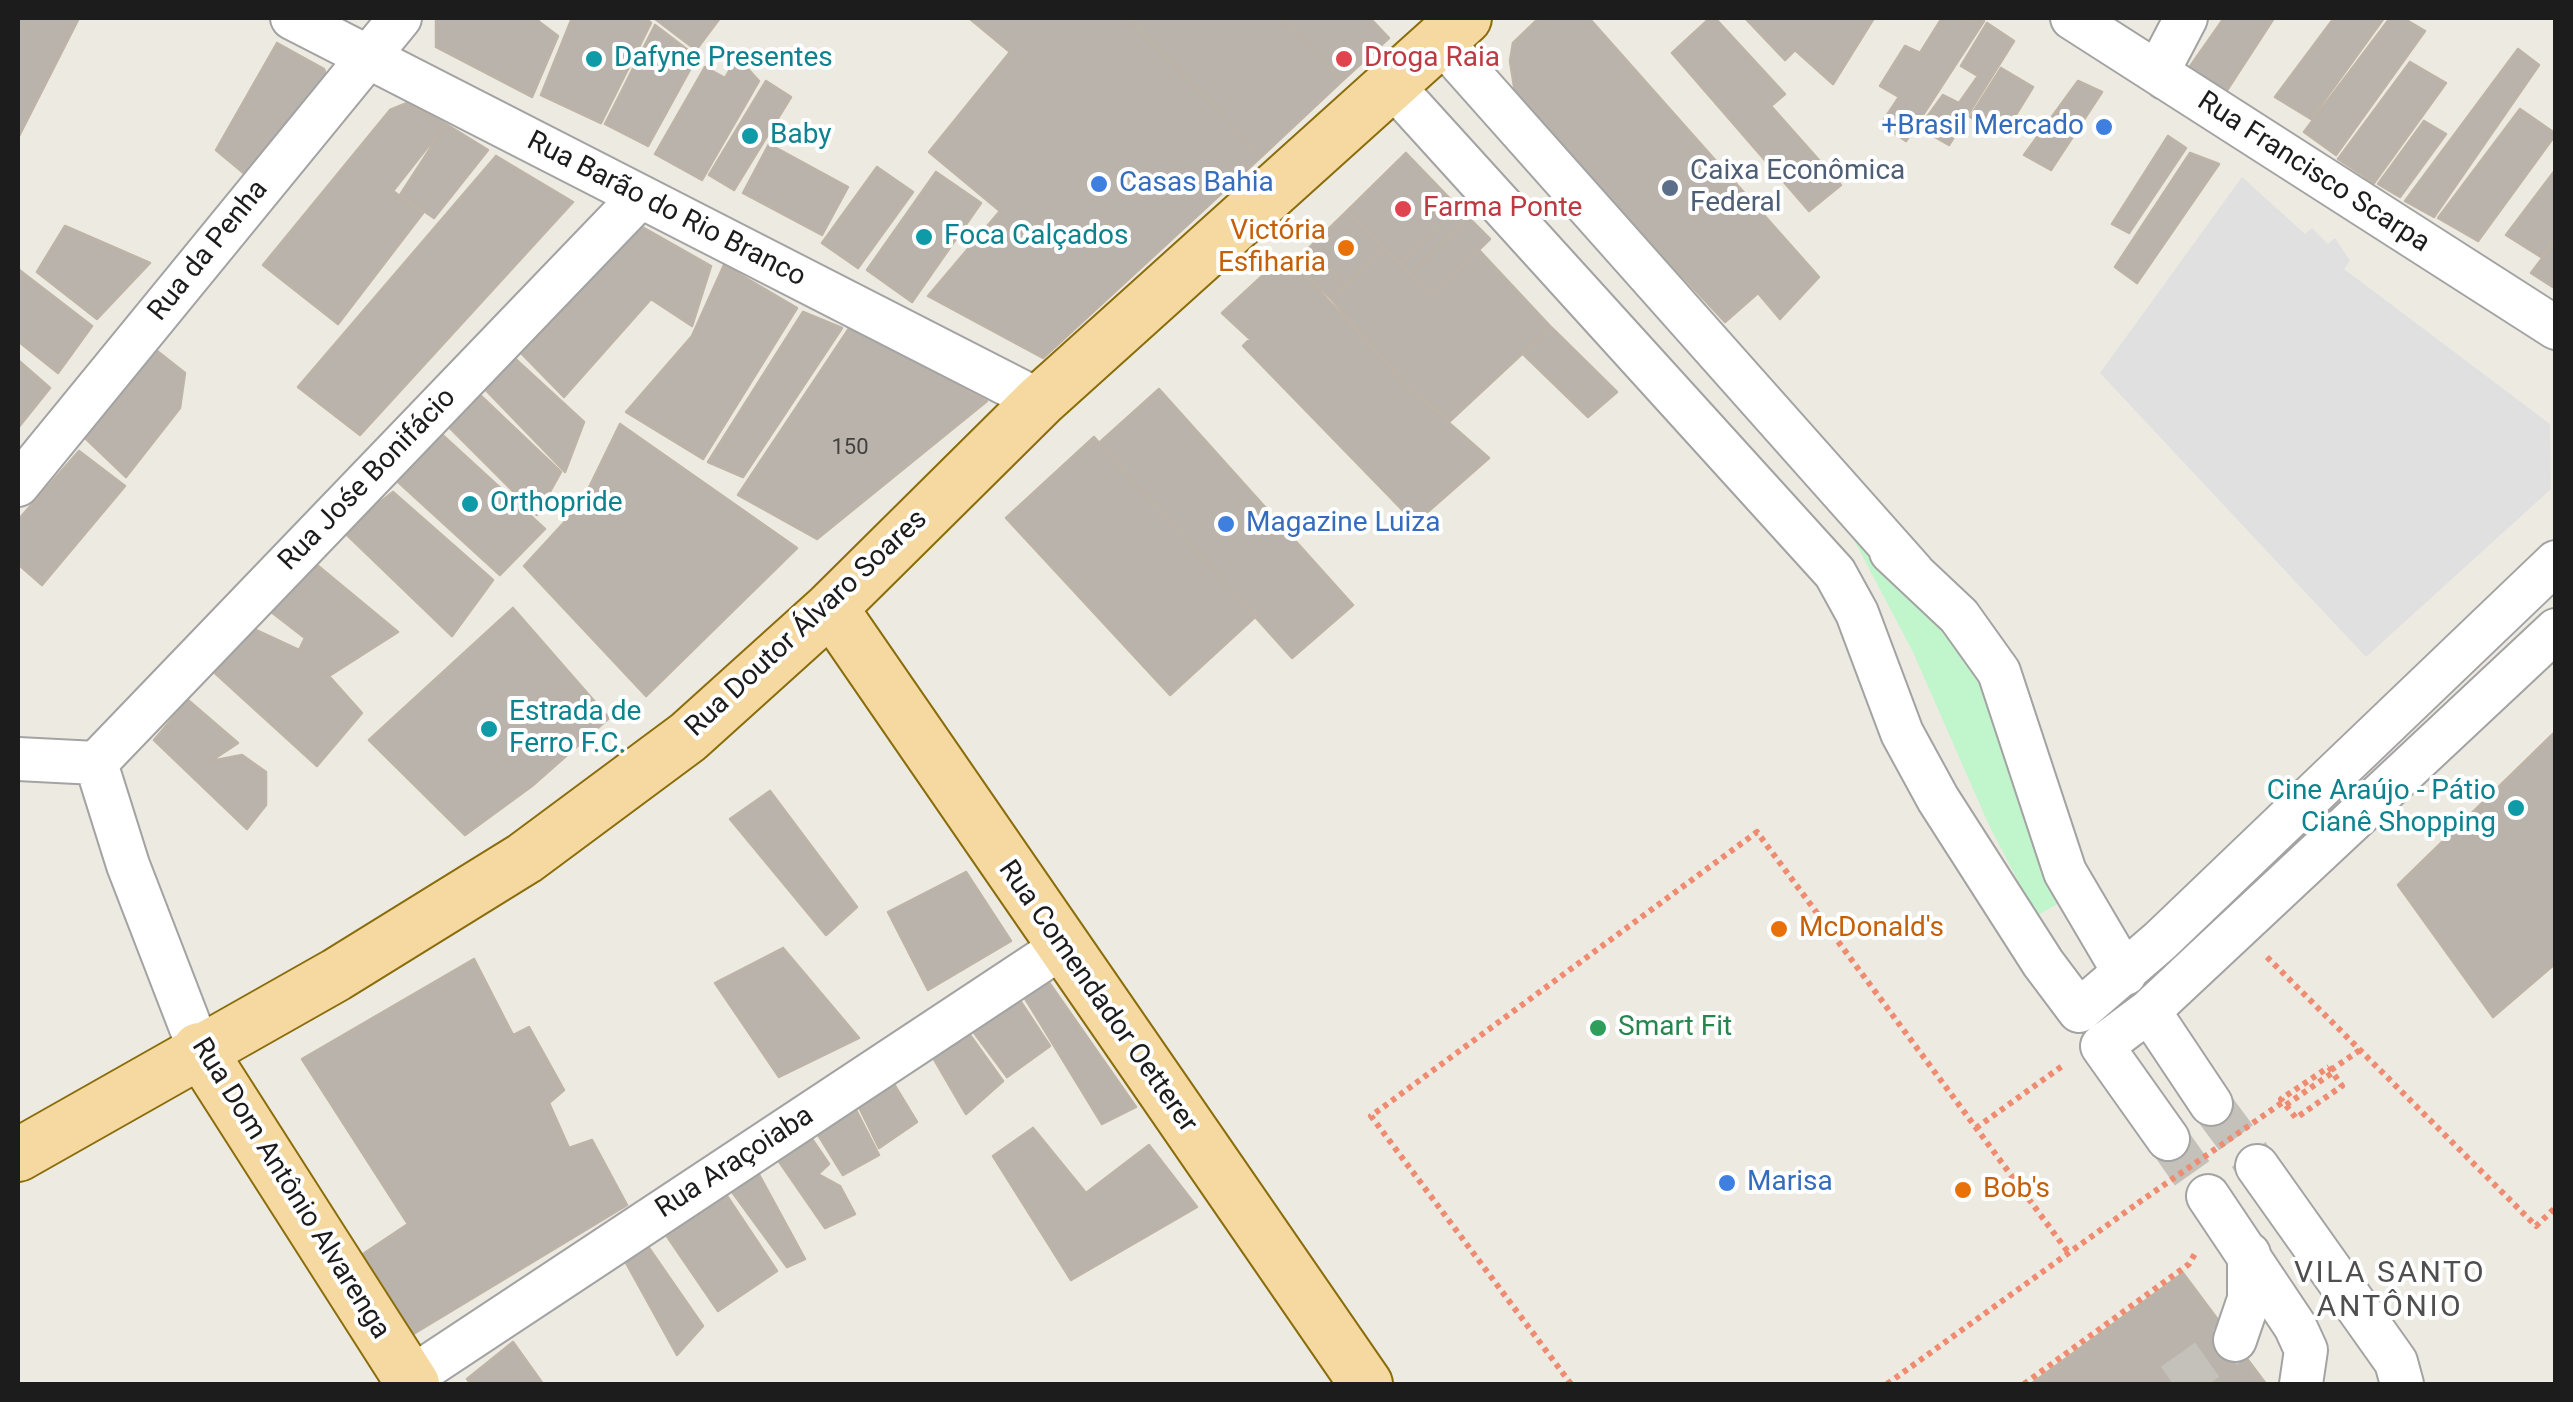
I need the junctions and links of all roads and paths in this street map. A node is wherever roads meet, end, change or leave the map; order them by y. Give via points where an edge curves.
1 (292, 18) edge
2 (400, 18) edge
3 (2072, 18) edge
4 (2186, 18) edge
5 (1453, 29) edge
6 (2109, 30) edge
7 (367, 57) junction
8 (2165, 78) junction
9 (1392, 85) junction
10 (639, 198) junction
11 (2556, 328) edge
12 (1040, 402) junction
13 (1723, 449) junction
14 (18, 484) edge
15 (2556, 562) edge
16 (1913, 572) junction
17 (830, 608) junction
18 (2556, 630) edge
19 (18, 759) edge
20 (96, 763) junction
21 (1062, 947) junction
22 (2262, 951) dead end
23 (2125, 974) junction
24 (2149, 1011) junction
25 (199, 1049) junction
26 (2360, 1050) junction
27 (2084, 1054) junction
28 (2332, 1071) junction
29 (2211, 1104) tunnel mouth
30 (2284, 1104) junction
31 (1976, 1128) junction
32 (2168, 1139) tunnel mouth
33 (18, 1155) edge
34 (2256, 1166) tunnel mouth
35 (2208, 1196) tunnel mouth
36 (2556, 1206) edge
37 (2195, 1244) dead end
38 (2068, 1252) junction
39 (2249, 1254) junction
40 (2376, 1332) junction
41 (2235, 1340) tunnel mouth
42 (411, 1382) edge
43 (1366, 1384) edge
44 (1570, 1384) edge
45 (1887, 1384) edge
46 (2024, 1384) edge
47 (2302, 1384) edge
48 (2375, 1384) edge
49 (2402, 1384) edge

1 - 7 street, Rua Barão do Rio Branco
2 - 7 street, Rua da Penha
3 - 6 street, Rua Francisco Scarpa
4 - 8 street via 2163,62
5 - 9 main road, Rua Doutor Álvaro Soares
5 - 16 street
6 - 8 street, Rua Francisco Scarpa
7 - 10 street, Rua Barão do Rio Branco
7 - 14 street, Rua da Penha
8 - 11 street, Rua Francisco Scarpa
9 - 12 main road, Rua Doutor Álvaro Soares
9 - 13 street
10 - 12 street, Rua Barão do Rio Branco
10 - 20 street, Rua Jośe Bonifácio
12 - 17 main road, Rua Doutor Álvaro Soares
13 - 16 street via 1756,436 1775,444
13 - 23 street via 1836,573 1858,613 1902,733 1938,799 2079,1011
15 - 23 street
16 - 23 street via 1959,616 1999,672 2065,872
17 - 21 main road, Rua Comendador Oetterer
17 - 25 main road, Rua Doutor Álvaro Soares via 688,736 524,858 336,975
18 - 24 street
19 - 20 street
20 - 25 street, Rua Dom Antônio Alvarenga
21 - 42 street, Rua Araçoiaba
21 - 43 main road, Rua Comendador Oetterer
22 - 26 path
24 - 27 street
24 - 29 street
25 - 33 main road, Rua Doutor Álvaro Soares
25 - 42 main road, Rua Dom Antônio Alvarenga
26 - 28 path
26 - 36 path via 2536,1226
27 - 31 path
27 - 32 street
28 - 30 path via 2281,1099
28 - 30 path via 2342,1086 2296,1118
30 - 38 path, bridge
31 - 38 path
31 - 44 path via 1756,832 1371,1116
34 - 40 street
35 - 39 street
37 - 46 path via 2189,1264
38 - 45 path
39 - 41 street via 2249,1299
39 - 47 street via 2306,1350
40 - 48 street
40 - 49 street

